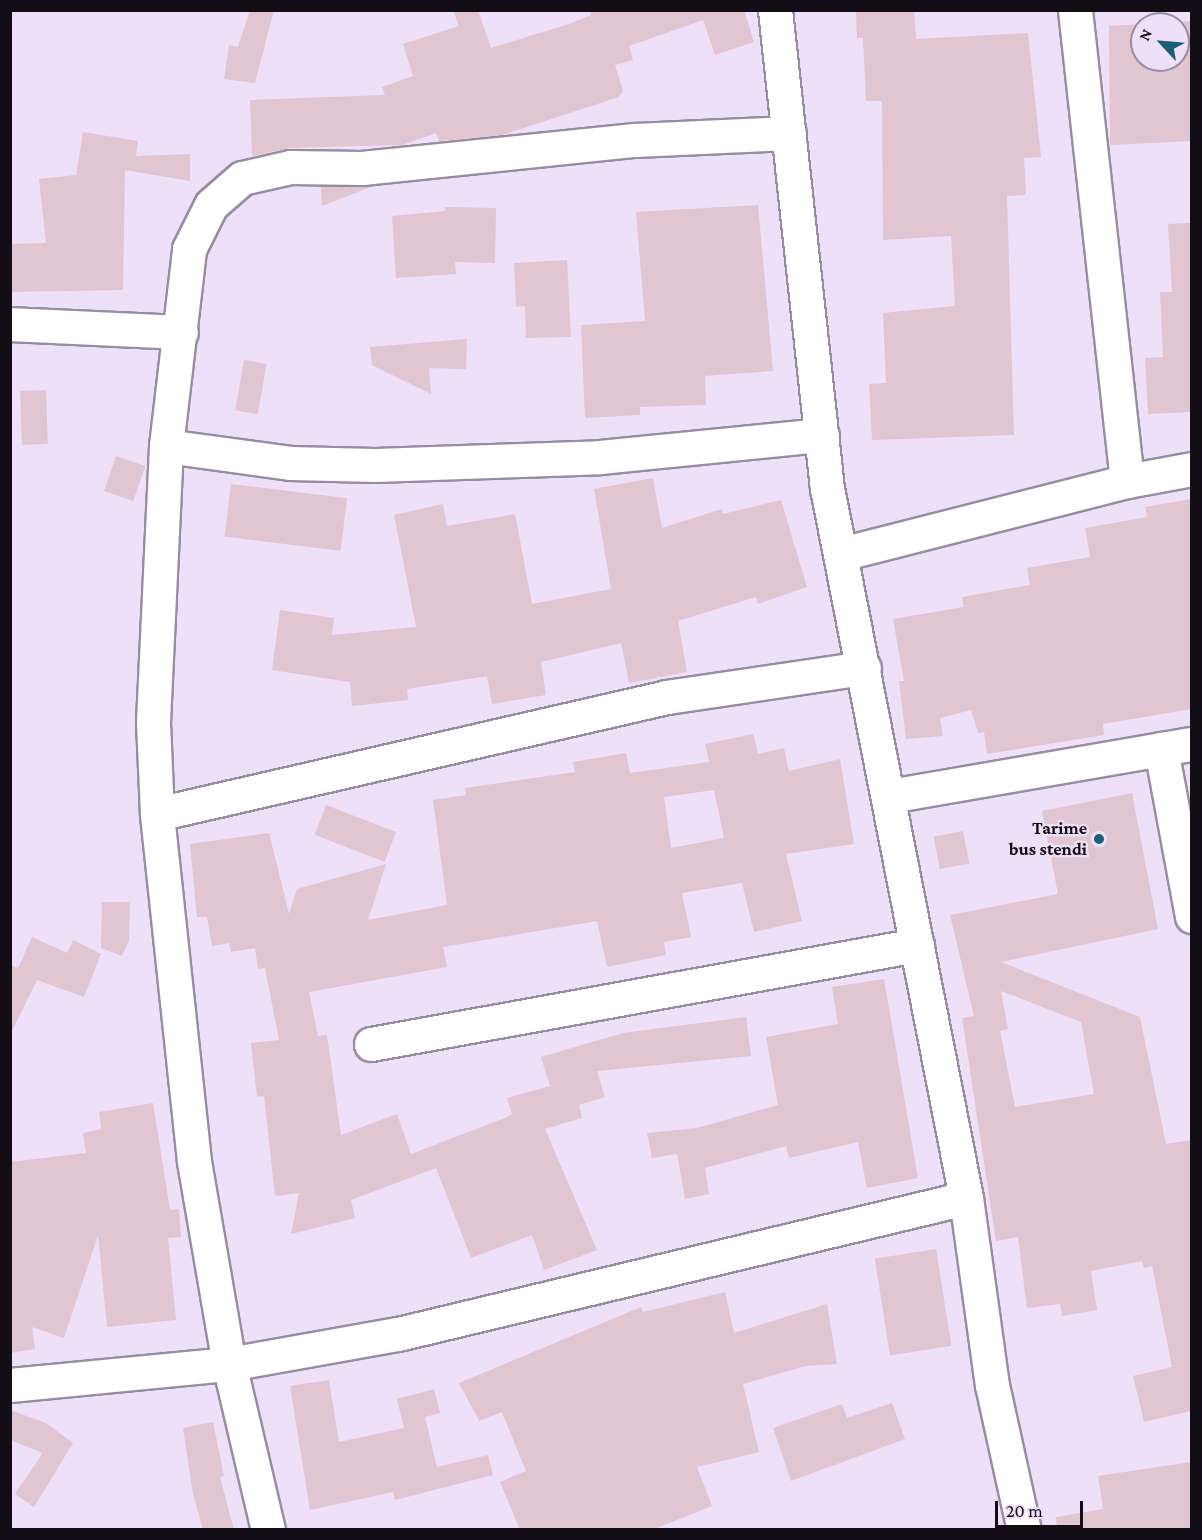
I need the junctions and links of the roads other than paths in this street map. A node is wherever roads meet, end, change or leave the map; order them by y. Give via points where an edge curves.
1 (775, 10) edge
2 (1075, 10) edge
3 (789, 133) junction
4 (10, 324) edge
5 (180, 332) junction
6 (822, 435) junction
7 (166, 446) junction
8 (1191, 469) edge
9 (1126, 481) junction
10 (841, 555) junction
11 (864, 668) junction
12 (1176, 746) edge
13 (890, 796) junction
14 (157, 814) junction
15 (1191, 916) edge
16 (917, 945) junction
17 (371, 1044) dead end
18 (966, 1198) junction
19 (230, 1364) junction
20 (10, 1385) edge
21 (268, 1530) edge
22 (1024, 1530) edge

1 - 3 street
2 - 9 street
3 - 5 street via 635,140 362,168 290,167 242,177 211,205 189,249
3 - 6 street
4 - 5 street
5 - 7 street
6 - 7 street via 600,457 375,465 290,463
6 - 10 street
7 - 14 street via 153,722
8 - 9 street
9 - 10 street
10 - 11 street
11 - 13 street
11 - 14 street via 667,697
12 - 13 street
12 - 15 street
13 - 16 street
14 - 19 street via 194,1161
16 - 17 street
16 - 18 street
18 - 19 street via 398,1334
18 - 22 street via 992,1385
19 - 20 street
19 - 21 street

